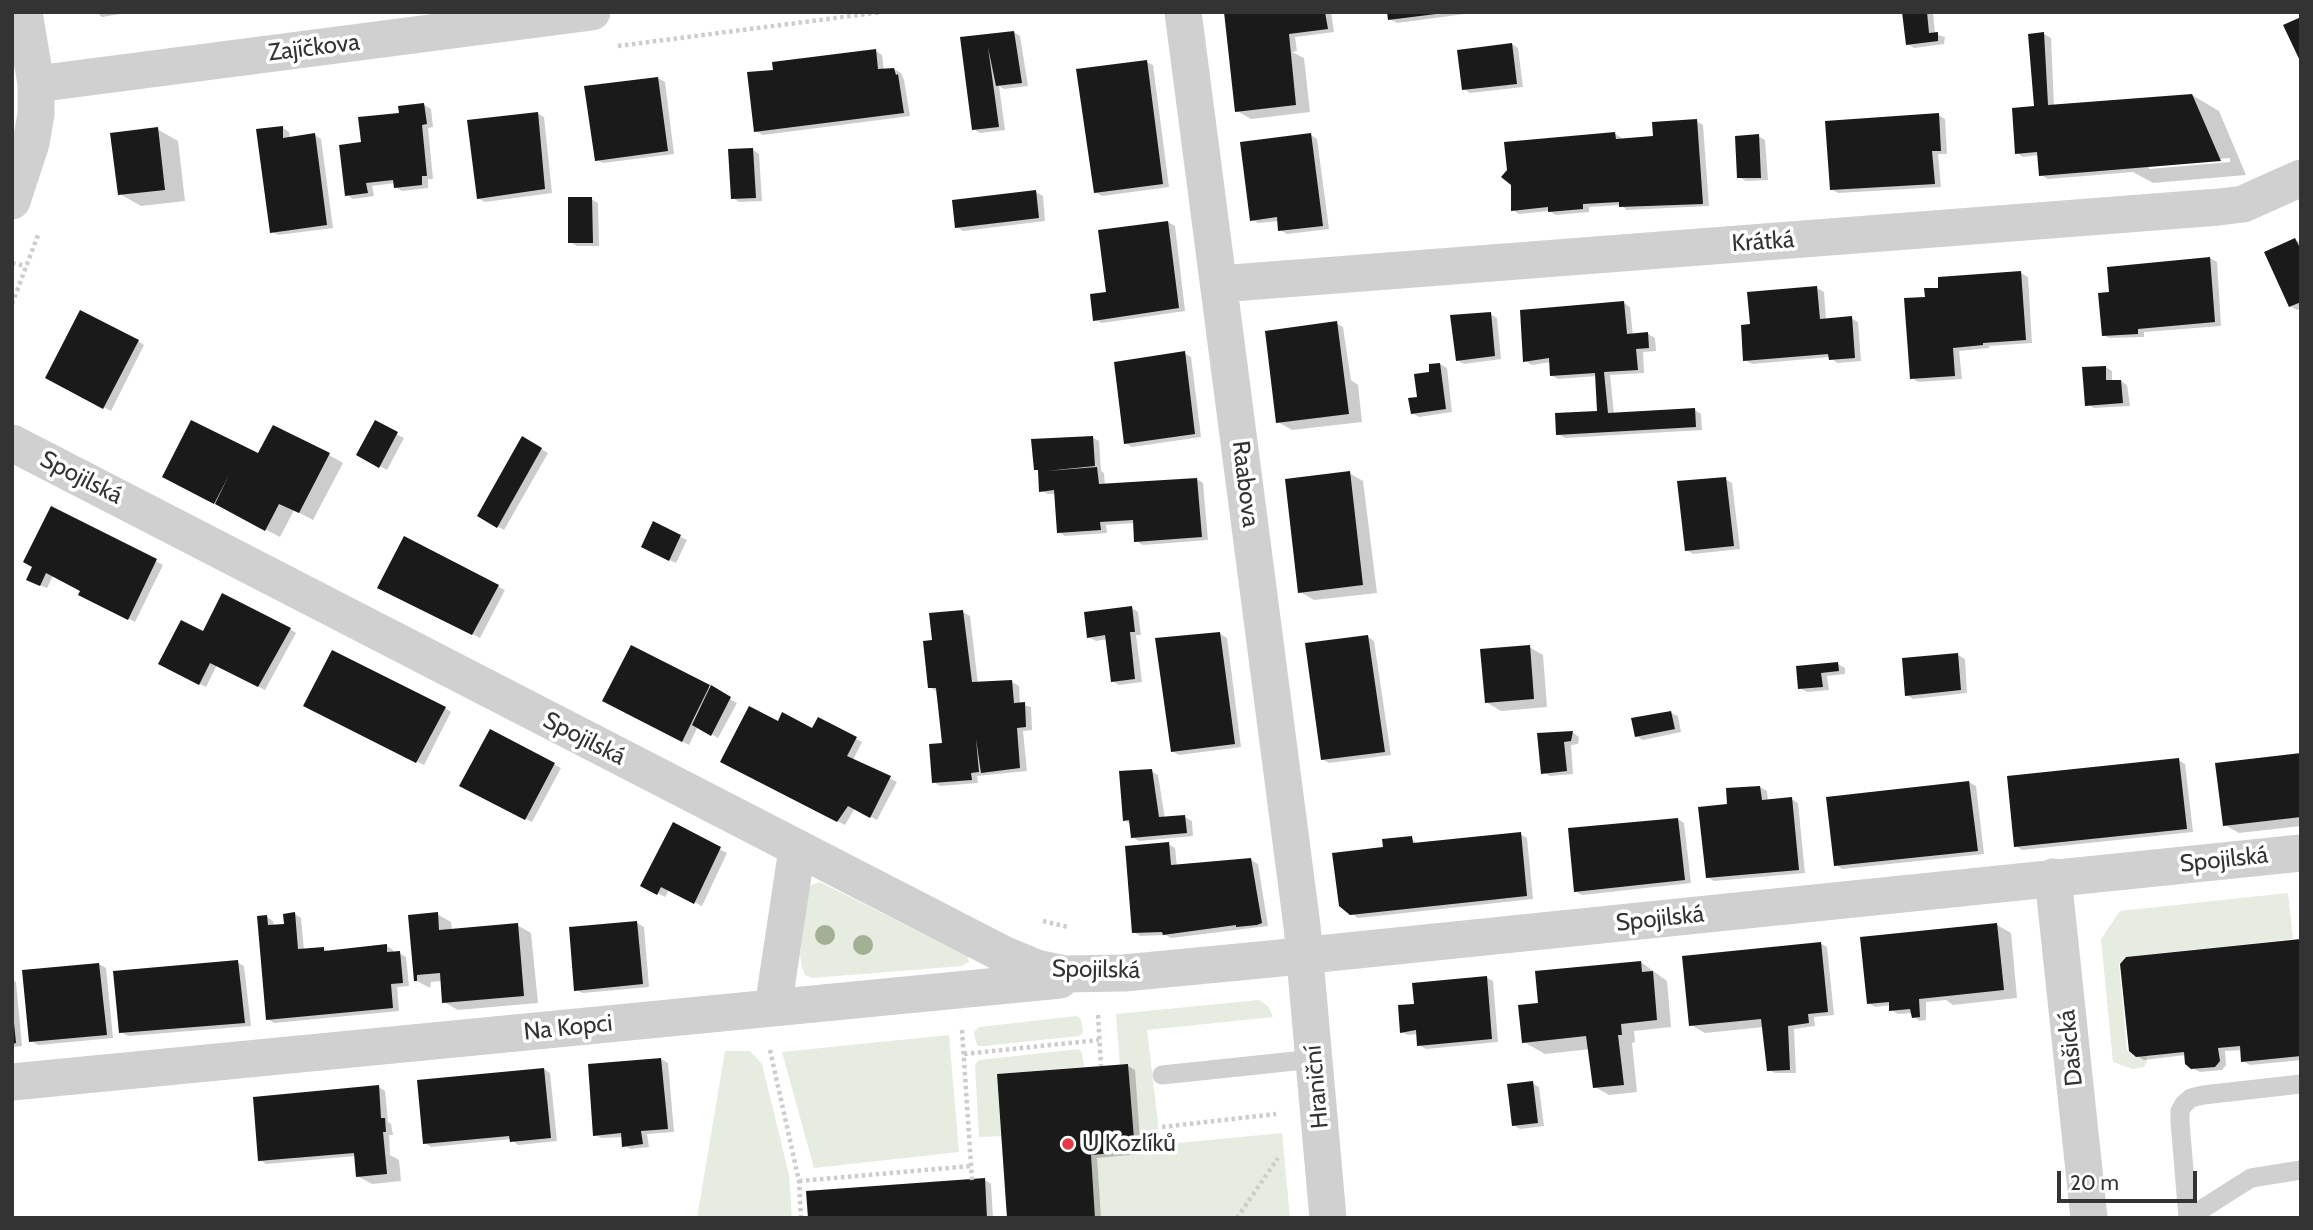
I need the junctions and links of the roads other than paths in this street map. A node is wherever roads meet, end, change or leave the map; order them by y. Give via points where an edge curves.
1 (24, 12) edge
2 (592, 12) edge
3 (1183, 12) edge
4 (36, 84) junction
5 (2301, 178) edge
6 (12, 201) edge
7 (1219, 284) junction
8 (12, 443) edge
9 (797, 849) junction
10 (2301, 853) edge
11 (2053, 877) junction
12 (1305, 956) junction
13 (1124, 973) junction
14 (773, 1008) junction
15 (1314, 1059) junction
16 (1162, 1075) dead end
17 (12, 1082) edge
18 (2301, 1084) edge
19 (2301, 1170) edge
20 (1328, 1218) edge
21 (2089, 1218) edge
22 (2188, 1218) edge

1 - 4 street
2 - 4 street, Zajíčkova
3 - 7 street, Raabova
4 - 6 street via 31,143
5 - 7 street, Krátká via 2243,204 2219,207
7 - 12 street, Raabova
8 - 9 street, Spojilská
9 - 13 street, Spojilská via 1026,964 1065,974
9 - 14 street
10 - 11 street, Spojilská
11 - 12 street, Spojilská
11 - 21 street, Dašická
12 - 13 street, Spojilská
12 - 15 street, Hraniční
13 - 14 street, Na Kopci
14 - 17 street, Na Kopci
15 - 16 lane
15 - 20 street, Hraniční
18 - 22 lane via 2203,1095 2184,1104 2180,1122
19 - 22 lane via 2251,1178

